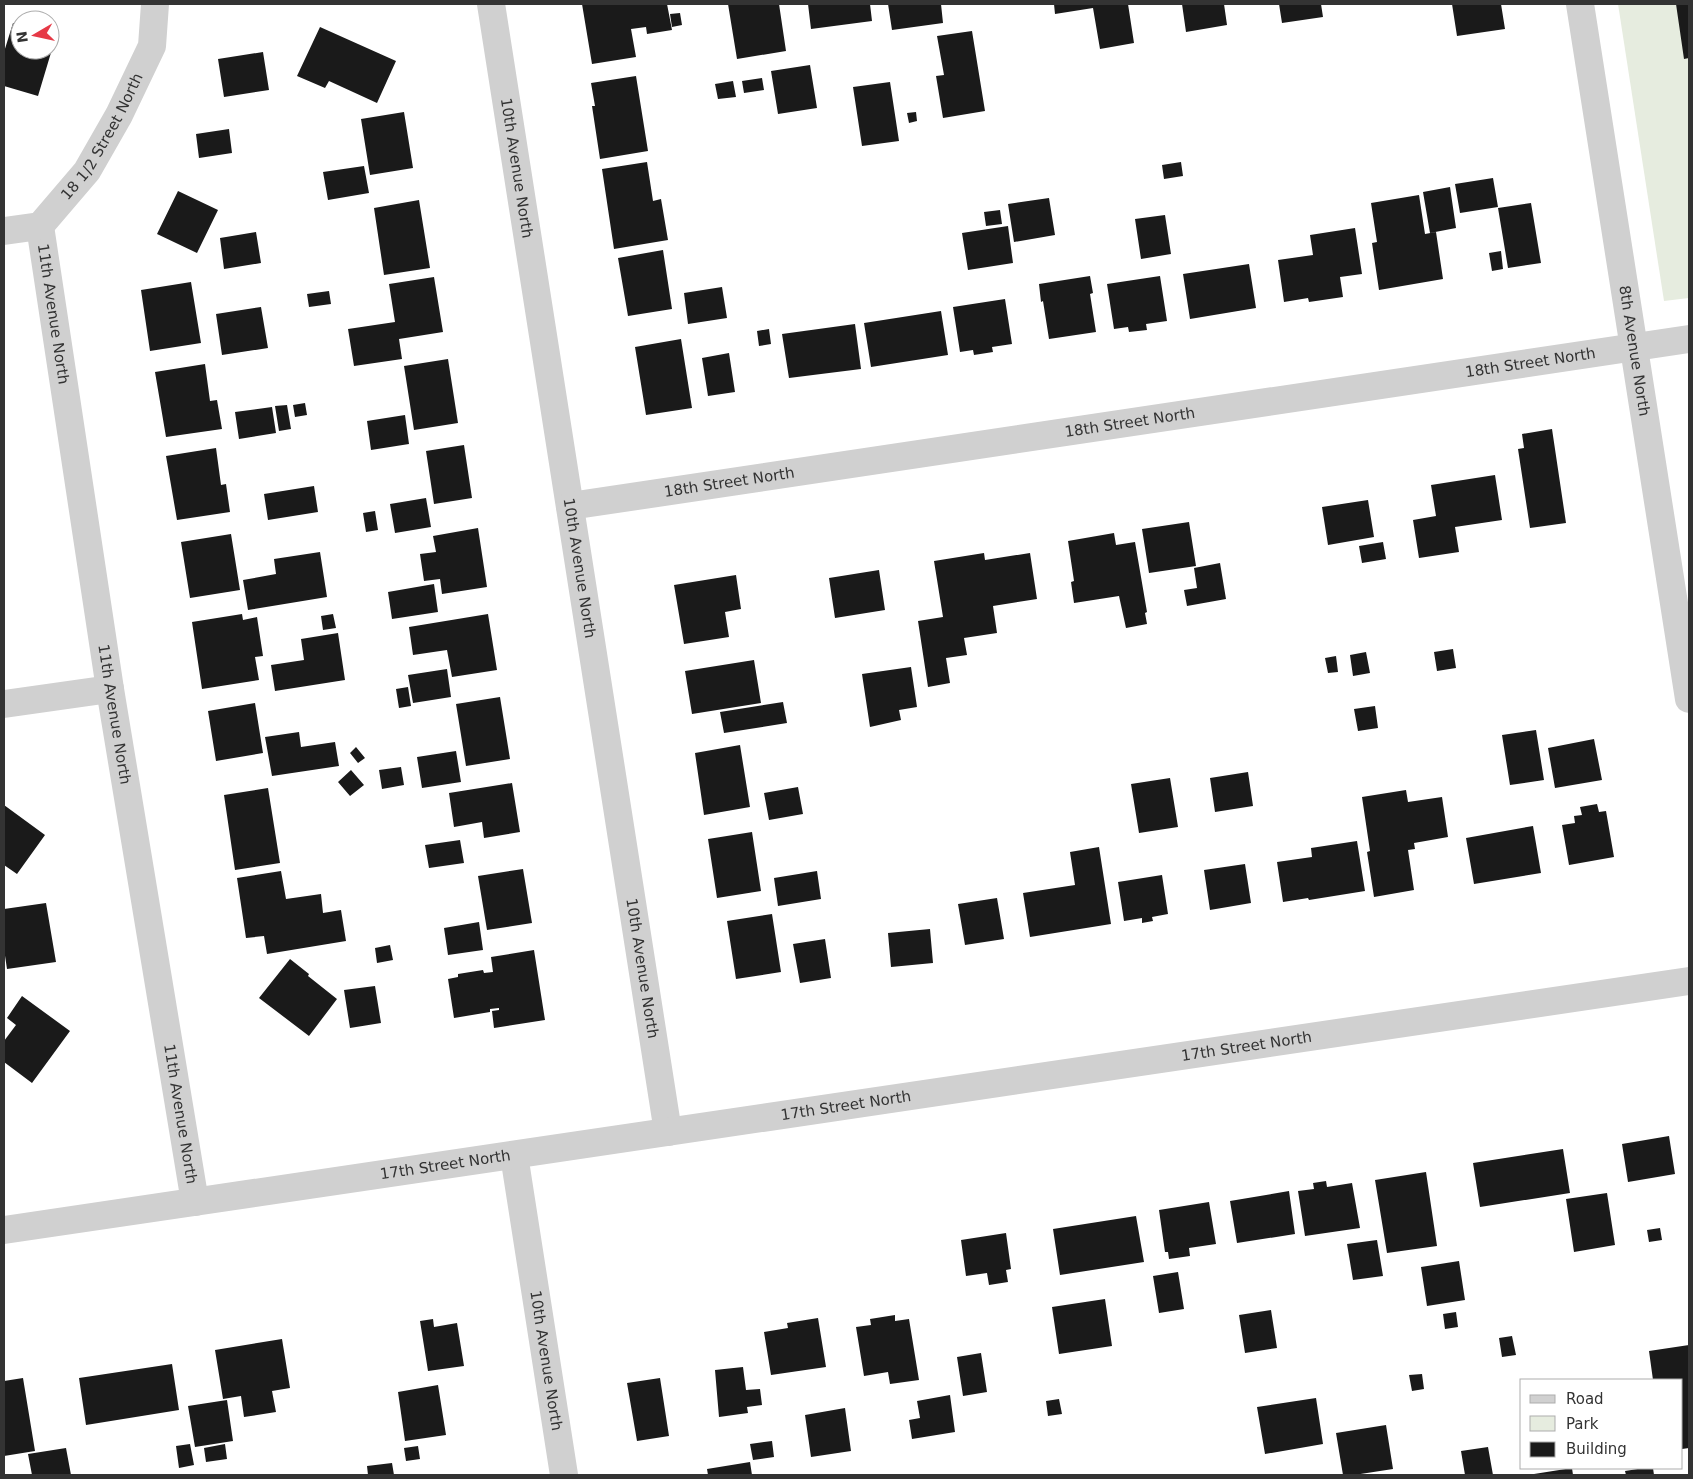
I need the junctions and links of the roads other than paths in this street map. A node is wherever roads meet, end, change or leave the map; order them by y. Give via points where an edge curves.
1 (155, 4) edge
2 (491, 4) edge
3 (1580, 4) edge
4 (40, 226) junction
5 (4, 232) edge
6 (1689, 339) edge
7 (1634, 348) junction
8 (570, 506) junction
9 (110, 689) junction
10 (1689, 699) edge
11 (4, 704) edge
12 (1689, 981) edge
13 (668, 1132) junction
14 (514, 1155) junction
15 (195, 1202) junction
16 (4, 1230) edge
17 (564, 1475) edge

1 - 4 street, 18 1/2 Street North via 152,46 119,116 86,171
2 - 8 street, 10th Avenue North
3 - 7 street, 8th Avenue North
4 - 5 street
4 - 9 street, 11th Avenue North
6 - 7 street, 18th Street North
7 - 8 street, 18th Street North
7 - 10 street, 8th Avenue North
8 - 13 street, 10th Avenue North
9 - 11 street
9 - 15 street, 11th Avenue North
12 - 13 street, 17th Street North
13 - 14 street, 17th Street North
14 - 15 street, 17th Street North
14 - 17 street, 10th Avenue North
15 - 16 street, 17th Street North

